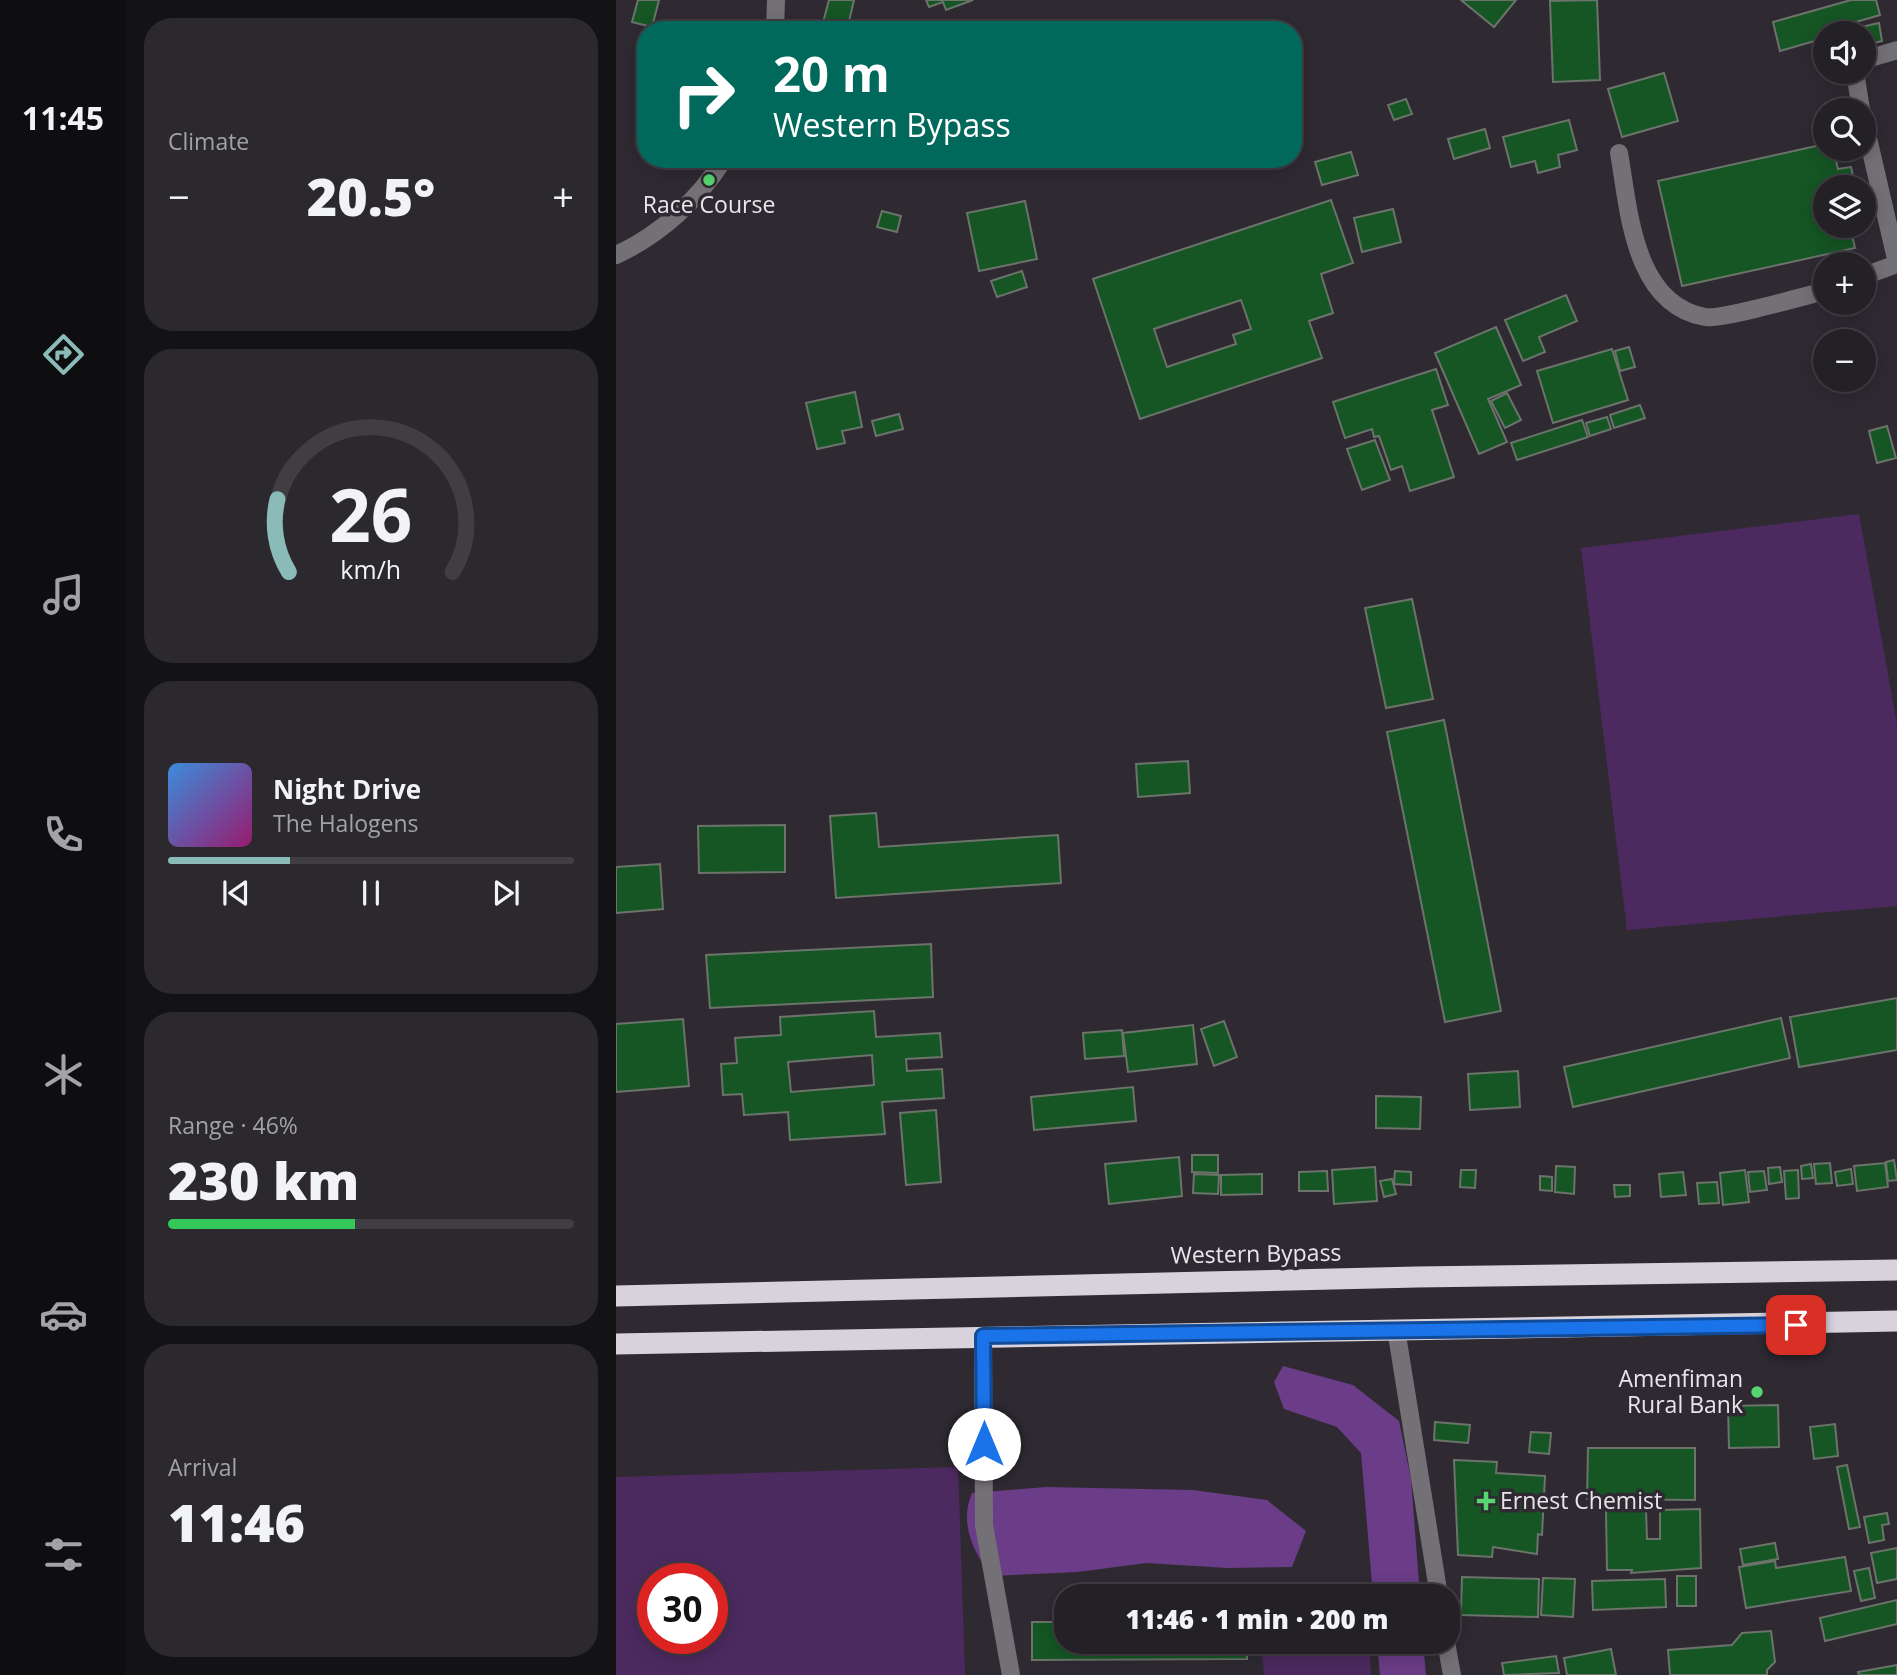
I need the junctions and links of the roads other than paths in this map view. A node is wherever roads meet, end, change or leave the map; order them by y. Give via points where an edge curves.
1 (776, 0) edge
2 (775, 21) edge
3 (1897, 50) edge
4 (1876, 56) edge
5 (1619, 153) dead end
6 (1873, 161) edge
7 (719, 168) edge
8 (616, 255) edge
9 (1897, 263) edge
10 (1876, 271) edge
11 (1813, 294) edge
12 (1897, 1270) edge
13 (616, 1296) edge
14 (1897, 1321) edge
15 (1396, 1329) junction
16 (983, 1336) junction
17 (616, 1344) edge
18 (1437, 1584) edge
19 (1449, 1654) edge
20 (1011, 1675) edge
21 (1452, 1675) edge

1 - 2 street
3 - 4 street
5 - 11 street via 1636,248 1665,295 1707,318
6 - 9 street
7 - 8 street via 707,187 644,242
9 - 10 street
12 - 13 highway, Western Bypass
14 - 15 highway
15 - 16 highway
15 - 18 street
16 - 17 highway
16 - 20 street via 984,1525
19 - 21 street

